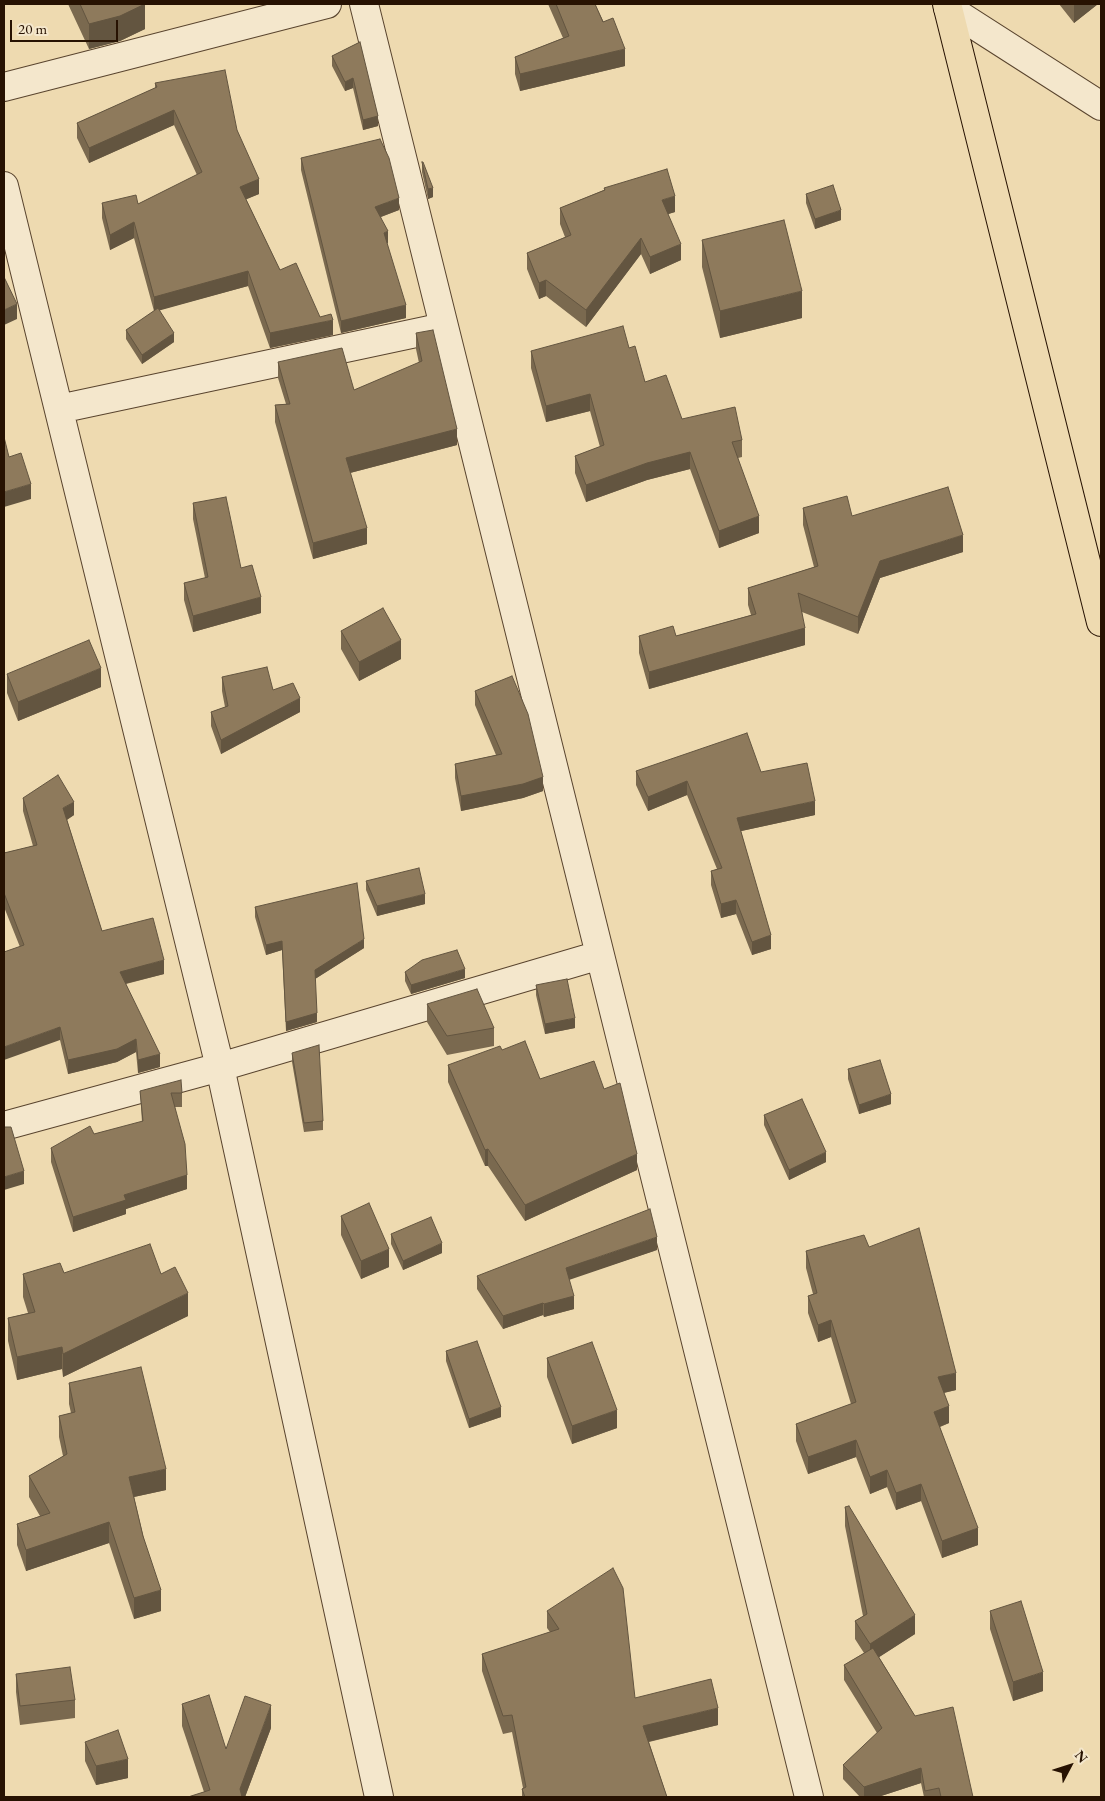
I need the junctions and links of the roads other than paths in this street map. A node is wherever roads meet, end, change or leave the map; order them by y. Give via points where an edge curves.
1 (327, 4) edge
2 (364, 4) edge
3 (947, 6) edge
4 (4, 87) edge
5 (1101, 106) edge
6 (4, 186) edge
7 (444, 327) junction
8 (59, 408) junction
9 (1101, 622) edge
10 (600, 955) junction
11 (220, 1067) junction
12 (4, 1126) edge
13 (379, 1797) edge
14 (809, 1797) edge

1 - 4 street
2 - 7 street
3 - 5 street
3 - 9 main road
6 - 8 street
7 - 8 street
7 - 10 street
8 - 11 street
10 - 11 street
10 - 14 street
11 - 12 street
11 - 13 street

